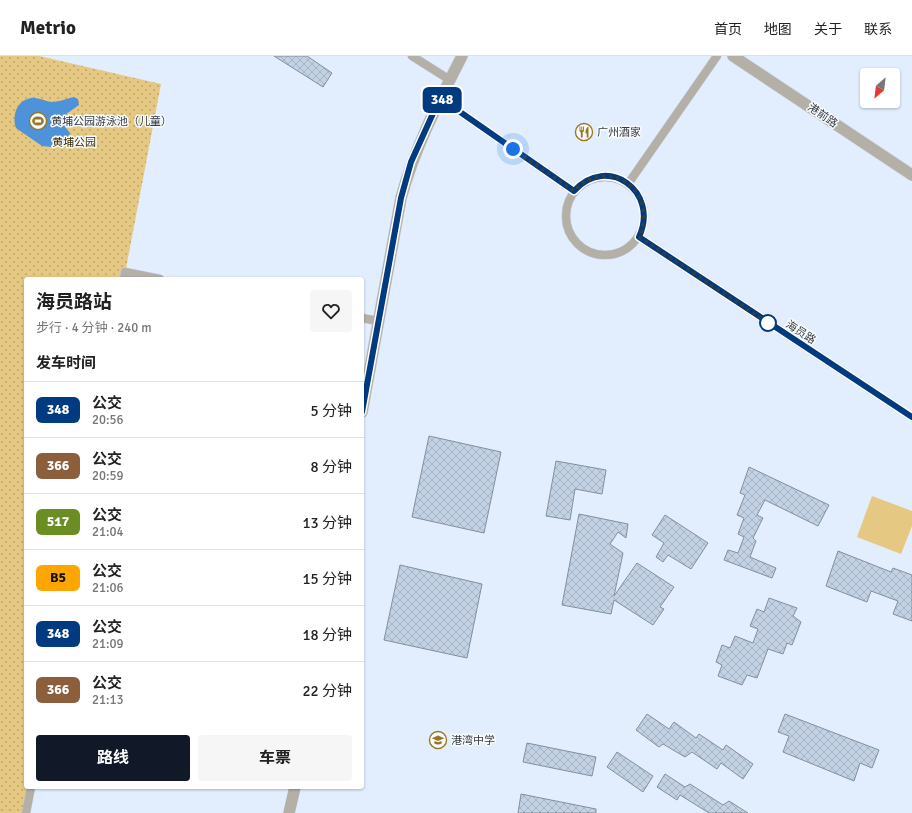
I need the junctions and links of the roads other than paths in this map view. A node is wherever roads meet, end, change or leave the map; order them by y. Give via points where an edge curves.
1 (412, 56) edge
2 (462, 56) edge
3 (717, 56) edge
4 (733, 56) edge
5 (450, 80) junction
6 (440, 98) junction
7 (912, 175) edge
8 (628, 184) junction
9 (574, 191) junction
10 (639, 237) junction
11 (124, 277) edge
12 (150, 277) edge
13 (364, 318) edge
14 (378, 321) junction
15 (364, 401) edge
16 (912, 417) edge
17 (31, 789) edge
18 (294, 789) edge
19 (295, 789) edge
20 (26, 813) edge
21 (288, 813) edge
22 (295, 813) edge

1 - 5 street
2 - 5 street
3 - 8 street
4 - 7 street, 港前路
5 - 6 street
6 - 9 street
6 - 14 street via 421,138 405,184
8 - 9 street via 613,177 600,176 587,180
8 - 10 street via 636,190 645,214
9 - 10 street via 566,211 566,224 580,246 591,253 617,254 629,248
10 - 16 street, 海员路
11 - 12 street via 125,272
13 - 14 street
14 - 15 street
17 - 20 street
18 - 21 street
19 - 22 street

